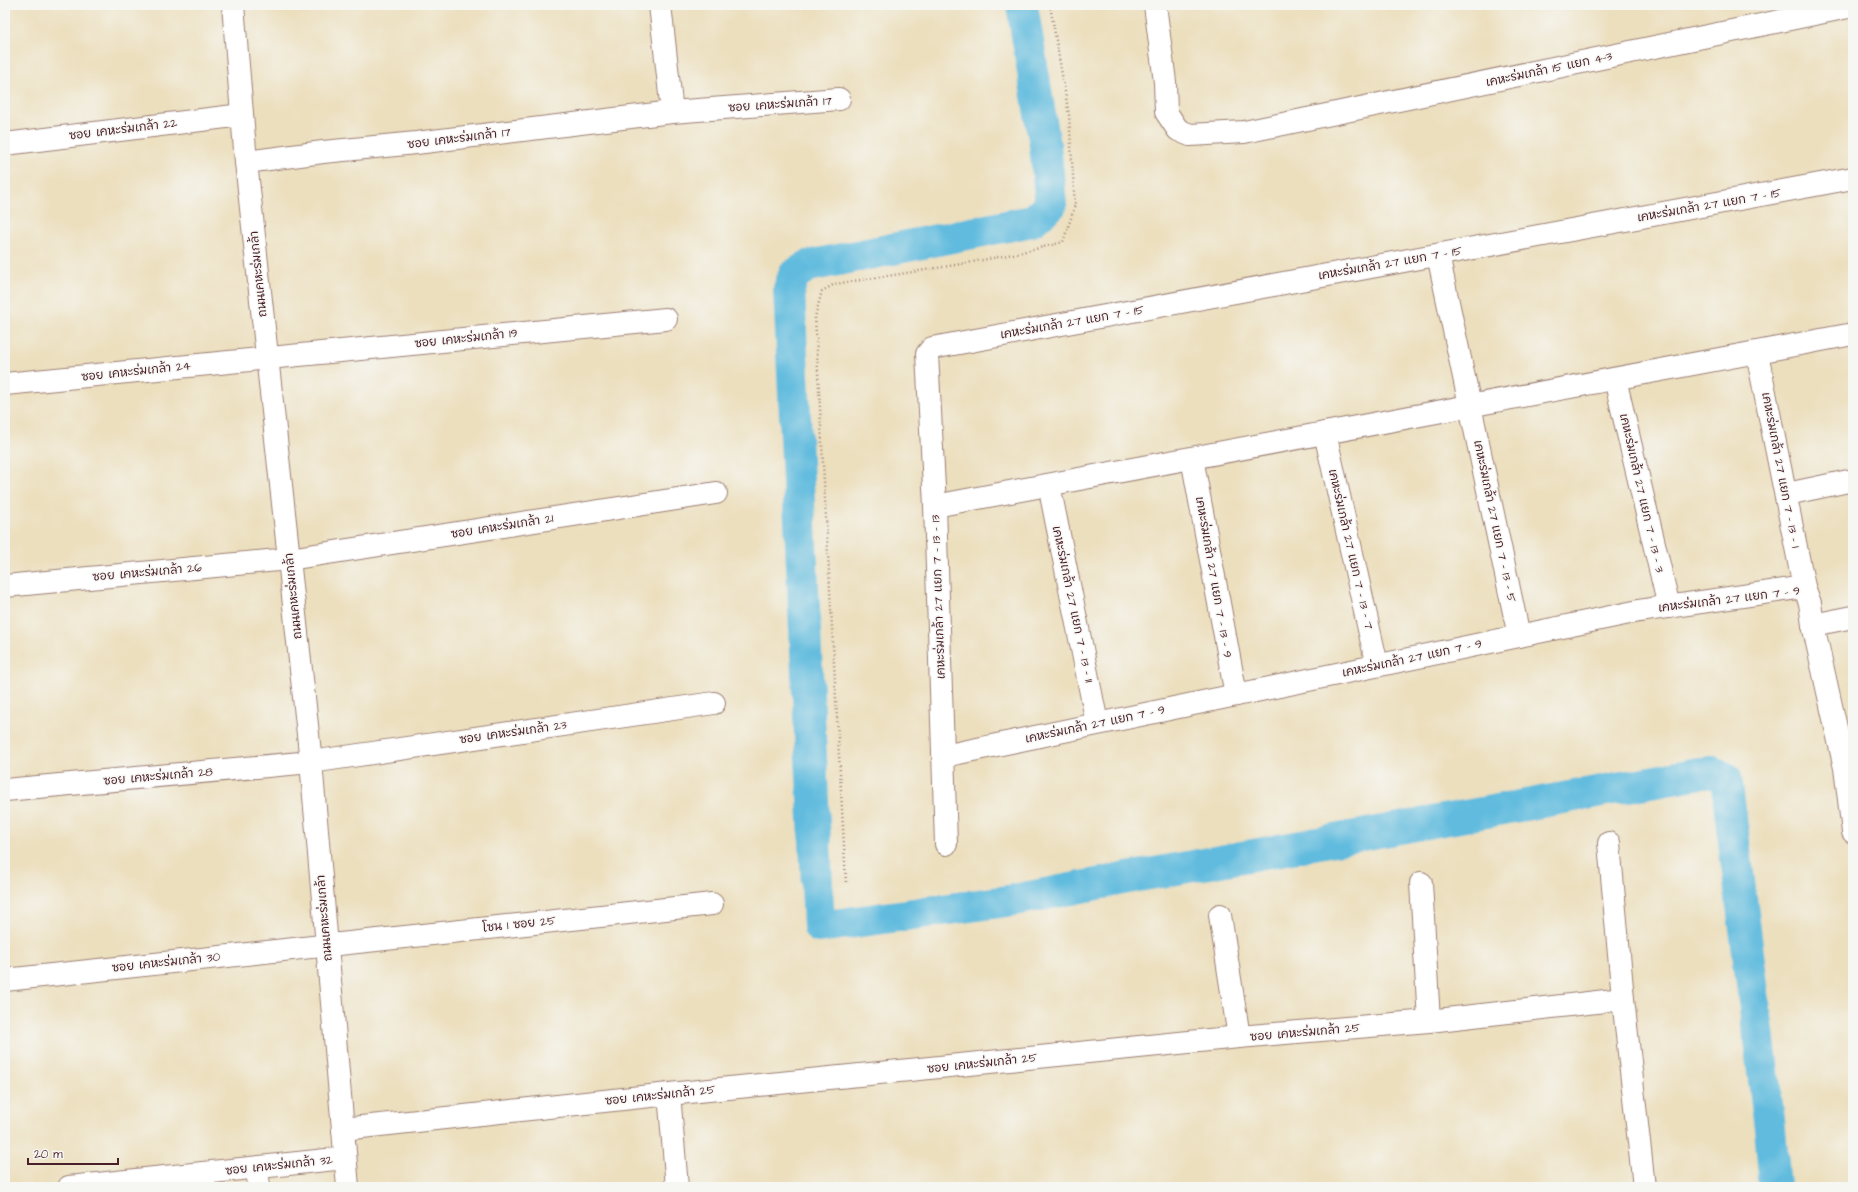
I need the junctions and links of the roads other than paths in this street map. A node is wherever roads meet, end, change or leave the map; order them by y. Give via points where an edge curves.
1 (233, 5) edge
2 (660, 5) edge
3 (1155, 5) edge
4 (1853, 6) edge
5 (839, 99) dead end
6 (672, 112) junction
7 (242, 115) junction
8 (5, 144) edge
9 (246, 162) junction
10 (1853, 178) edge
11 (1438, 255) junction
12 (666, 319) dead end
13 (1853, 334) edge
14 (928, 351) joint
15 (1757, 353) junction
16 (267, 358) junction
17 (1615, 379) junction
18 (5, 384) edge
19 (1471, 406) junction
20 (1325, 433) junction
21 (1192, 458) junction
22 (1853, 480) edge
23 (1049, 485) junction
24 (716, 493) dead end
25 (1786, 494) junction
26 (935, 506) junction
27 (289, 559) junction
28 (5, 586) edge
29 (1804, 588) junction
30 (1669, 607) junction
31 (1853, 617) edge
32 (1813, 625) junction
33 (1519, 636) junction
34 (1377, 665) junction
35 (1236, 695) junction
36 (714, 703) dead end
37 (1097, 723) junction
38 (944, 756) junction
39 (311, 762) junction
40 (1849, 767) edge
41 (5, 790) edge
42 (1853, 832) edge
43 (1609, 843) dead end
44 (946, 844) dead end
45 (1421, 883) dead end
46 (712, 904) dead end
47 (1220, 914) dead end
48 (326, 944) junction
49 (5, 980) edge
50 (1623, 999) junction
51 (1429, 1021) junction
52 (1239, 1037) junction
53 (668, 1094) junction
54 (342, 1129) junction
55 (345, 1158) junction
56 (258, 1177) edge
57 (69, 1187) edge
58 (348, 1187) edge
59 (677, 1187) edge
60 (1644, 1187) edge

1 - 7 street, ถนนเคหะร่มเกล้า
2 - 6 street
3 - 4 street, เคหะร่มเกล้า 15 แยก 4-3 via 1165,82 1166,112 1178,130 1190,135 1244,132
5 - 6 street, ซอย เคหะร่มเกล้า 17
6 - 9 street, ซอย เคหะร่มเกล้า 17
7 - 8 street, ซอย เคหะร่มเกล้า 22
7 - 9 street, ถนนเคหะร่มเกล้า
9 - 16 street, ถนนเคหะร่มเกล้า
10 - 11 street, เคหะร่มเกล้า 27 แยก 7 - 15
11 - 14 street, เคหะร่มเกล้า 27 แยก 7 - 15 via 932,348
11 - 19 street, เคหะร่มเกล้า 27 แยก 7 - 13 - 5
12 - 16 street, ซอย เคหะร่มเกล้า 19
13 - 15 street
14 - 26 street, เคหะร่มเกล้า 27 แยก 7 - 13 - 13
15 - 17 street
15 - 25 street, เคหะร่มเกล้า 27 แยก 7 - 13 - 1
16 - 18 street, ซอย เคหะร่มเกล้า 24
16 - 27 street, ถนนเคหะร่มเกล้า
17 - 19 street
17 - 30 street, เคหะร่มเกล้า 27 แยก 7 - 13 - 3
19 - 20 street
19 - 33 street, เคหะร่มเกล้า 27 แยก 7 - 13 - 5
20 - 21 street
20 - 34 street, เคหะร่มเกล้า 27 แยก 7 - 13 - 7
21 - 23 street
21 - 35 street, เคหะร่มเกล้า 27 แยก 7 - 13 - 9
22 - 25 street
23 - 26 street
23 - 37 street, เคหะร่มเกล้า 27 แยก 7 - 13 - 11
24 - 27 street, ซอย เคหะร่มเกล้า 21
25 - 29 street, เคหะร่มเกล้า 27 แยก 7 - 13 - 1
26 - 38 street, เคหะร่มเกล้า 27 แยก 7 - 13 - 13
27 - 28 street, ซอย เคหะร่มเกล้า 26
27 - 39 street, ถนนเคหะร่มเกล้า
29 - 30 street, เคหะร่มเกล้า 27 แยก 7 - 9
29 - 32 street, เคหะร่มเกล้า 27 แยก 7 - 9 via 1810,603
30 - 33 street, เคหะร่มเกล้า 27 แยก 7 - 9
31 - 32 street
32 - 40 street, เคหะร่มเกล้า 27 แยก 7 - 9
33 - 34 street, เคหะร่มเกล้า 27 แยก 7 - 9
34 - 35 street, เคหะร่มเกล้า 27 แยก 7 - 9
35 - 37 street, เคหะร่มเกล้า 27 แยก 7 - 9
36 - 39 street, ซอย เคหะร่มเกล้า 23
37 - 38 street, เคหะร่มเกล้า 27 แยก 7 - 9
38 - 44 street, เคหะร่มเกล้า 27 แยก 7 - 13 - 13
39 - 41 street, ซอย เคหะร่มเกล้า 28
39 - 48 street, ถนนเคหะร่มเกล้า
40 - 42 street, เคหะร่มเกล้า 27 แยก 7 - 9
43 - 50 street
45 - 51 street
46 - 48 street, โซน 1 ซอย 25
47 - 52 street
48 - 49 street, ซอย เคหะร่มเกล้า 30
48 - 54 street, ถนนเคหะร่มเกล้า
50 - 51 street, ซอย เคหะร่มเกล้า 25
50 - 60 street
51 - 52 street, ซอย เคหะร่มเกล้า 25
52 - 53 street, ซอย เคหะร่มเกล้า 25
53 - 54 street, ซอย เคหะร่มเกล้า 25
53 - 59 street
54 - 55 street, ถนนเคหะร่มเกล้า
55 - 56 street, ซอย เคหะร่มเกล้า 32
55 - 58 street, ถนนเคหะร่มเกล้า
56 - 57 street, ซอย เคหะร่มเกล้า 32

